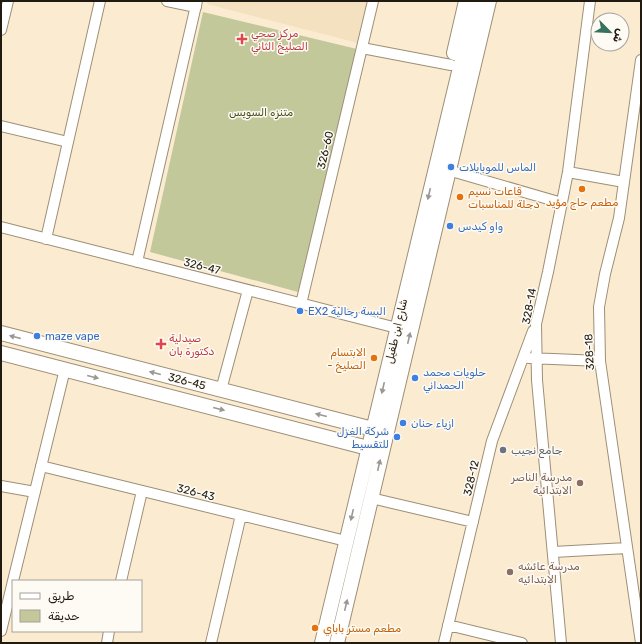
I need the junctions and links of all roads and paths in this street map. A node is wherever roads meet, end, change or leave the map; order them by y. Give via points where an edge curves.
1 (8, 1) edge
2 (100, 1) edge
3 (167, 1) edge
4 (373, 1) edge
5 (466, 1) edge
6 (476, 1) edge
7 (489, 1) edge
8 (499, 1) edge
9 (590, 1) edge
10 (196, 4) edge
11 (478, 21) junction
12 (1, 30) edge
13 (362, 48) junction
14 (641, 60) edge
15 (451, 65) junction
16 (1, 126) edge
17 (68, 142) junction
18 (442, 169) junction
19 (568, 172) junction
20 (624, 182) junction
21 (562, 203) junction
22 (1, 229) edge
23 (46, 239) junction
24 (137, 262) junction
25 (248, 290) junction
26 (301, 304) junction
27 (536, 324) junction
28 (397, 328) junction
29 (1, 333) edge
30 (1, 353) edge
31 (536, 358) junction
32 (524, 359) junction
33 (600, 361) junction
34 (65, 369) junction
35 (221, 390) junction
36 (357, 424) junction
37 (373, 429) junction
38 (352, 443) junction
39 (368, 448) junction
40 (41, 466) junction
41 (1, 486) edge
42 (142, 491) junction
43 (34, 492) junction
44 (371, 498) junction
45 (241, 515) junction
46 (473, 522) junction
47 (346, 541) junction
48 (627, 548) junction
49 (553, 552) junction
50 (13, 580) edge
51 (121, 580) edge
52 (12, 585) edge
53 (2, 624) edge
54 (448, 625) junction
55 (109, 632) edge
56 (106, 643) edge
57 (211, 643) edge
58 (322, 643) edge
59 (336, 643) edge
60 (444, 643) edge
61 (522, 643) edge
62 (561, 643) edge
63 (641, 643) edge

1 - 12 street
2 - 17 street
3 - 10 street
4 - 13 street, 326-60
5 - 15 street
6 - 11 street
7 - 11 street
8 - 18 street via 469,120
9 - 19 street, 328-14
10 - 24 street
11 - 18 street, شارع ابن طفيل
13 - 15 street
13 - 26 street, 326-60
14 - 20 street, 328-18
15 - 18 street via 438,133
16 - 17 street
17 - 23 street
18 - 21 street
18 -> 28 street, شارع ابن طفيل
44 -> 18 street, شارع ابن طفيل
19 - 20 street
19 - 21 street, 328-14
20 - 33 street, 328-18 via 599,307
21 - 27 street, 328-14
22 - 23 street, 326-47
23 - 24 street, 326-47
24 - 25 street, 326-47
25 - 26 street, 326-47
25 - 35 street
26 - 28 street, 326-47
27 - 31 street, 328-14
27 - 32 street, 328-12
28 -> 37 street, شارع ابن طفيل
35 -> 29 street, 326-45
30 - 34 street, 326-45
31 - 32 street
31 - 33 street
31 - 49 street, 328-14
32 - 46 street, 328-12 via 492,441
33 - 48 street, 328-18
34 -> 38 street, 326-45
34 - 40 street
36 -> 35 street, 326-45
36 - 37 street, 326-45
36 - 38 street via 358,435
37 - 39 street, شارع ابن طفيل
38 - 39 street, 326-45
39 -> 47 street, شارع ابن طفيل
40 - 42 street, 326-43
40 - 43 street
41 - 43 street
42 - 45 street, 326-43
42 - 51 street
43 - 50 street
44 - 46 street
59 -> 44 street, شارع ابن طفيل
45 - 47 street, 326-43
45 - 57 street
46 - 54 street, 328-12
47 - 58 street, شارع ابن طفيل
48 - 49 street
48 - 63 street, 328-18
49 - 62 street, 328-14
52 - 53 street
54 - 60 street, 328-12
54 - 61 street
55 - 56 street

